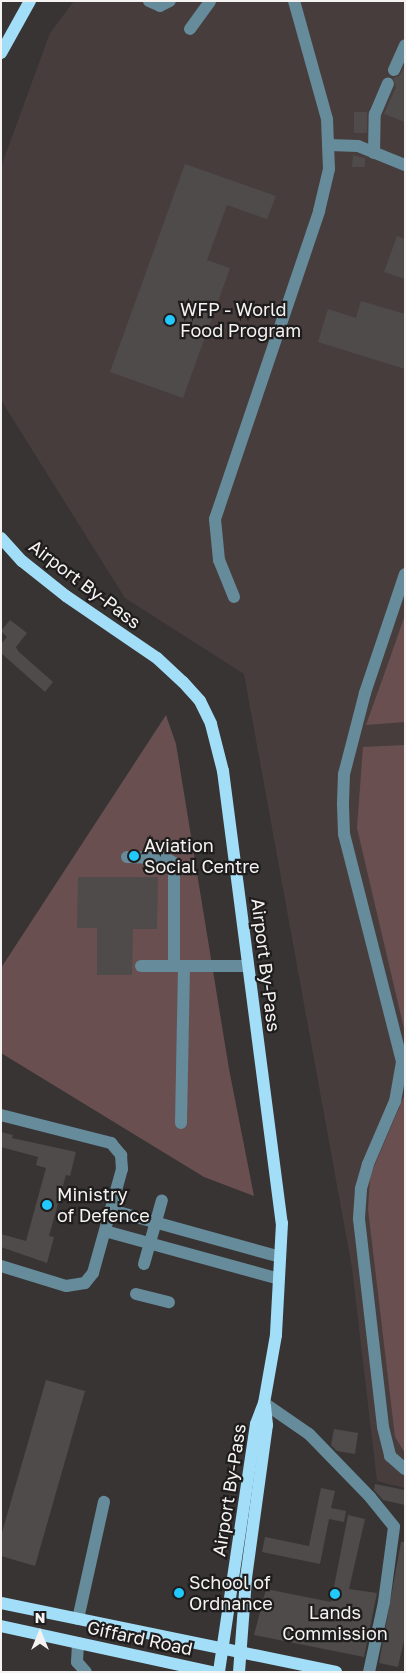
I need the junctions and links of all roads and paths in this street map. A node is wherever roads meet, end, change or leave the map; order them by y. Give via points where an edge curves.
1 (30, 1) edge
2 (149, 1) edge
3 (170, 1) edge
4 (210, 1) edge
5 (294, 1) edge
6 (190, 29) dead end
7 (405, 45) edge
8 (1, 53) edge
9 (394, 70) dead end
10 (388, 84) dead end
11 (329, 145) junction
12 (374, 153) junction
13 (405, 165) edge
14 (1, 538) edge
15 (405, 574) edge
16 (234, 597) dead end
17 (127, 857) dead end
18 (141, 966) dead end
19 (179, 966) junction
20 (248, 966) junction
21 (1, 1115) edge
22 (181, 1123) dead end
23 (162, 1200) dead end
24 (111, 1210) junction
25 (158, 1222) junction
26 (105, 1231) junction
27 (215, 1239) junction
28 (151, 1244) junction
29 (280, 1257) junction
30 (208, 1259) junction
31 (144, 1264) dead end
32 (1, 1266) edge
33 (279, 1279) junction
34 (136, 1294) dead end
35 (169, 1302) dead end
36 (264, 1403) junction
37 (405, 1468) edge
38 (104, 1502) dead end
39 (1, 1603) edge
40 (78, 1619) junction
41 (1, 1626) edge
42 (78, 1643) junction
43 (222, 1650) junction
44 (240, 1654) junction
45 (188, 1669) edge
46 (86, 1672) edge
47 (212, 1672) edge
48 (219, 1672) edge
49 (239, 1672) edge
50 (336, 1672) edge
51 (369, 1672) edge

1 - 8 main road
2 - 3 street via 160,6
4 - 6 street
5 - 11 street via 327,118
7 - 9 street
10 - 12 street via 375,114
11 - 12 street via 358,146
11 - 16 street via 329,169 320,211 215,519 220,560
12 - 13 street
14 - 20 main road, Airport By-Pass via 22,561 66,596 157,658 200,701 216,739 223,771
15 - 37 street via 365,693 344,774 343,805 344,834 402,1062 395,1100 361,1189 359,1219 383,1427 390,1456
17 - 19 street via 165,858 174,863
18 - 19 street
19 - 20 street
19 - 22 street
20 - 29 main road, Airport By-Pass via 279,1197
21 - 24 street via 117,1148 122,1170
23 - 25 street
24 - 25 street
24 - 26 street
25 - 27 street
25 - 28 street
26 - 28 street
26 - 32 street via 93,1273 85,1283 66,1286
27 - 29 street
27 - 30 street
28 - 30 street
28 - 31 street
29 - 33 main road, Airport By-Pass
30 - 33 street
33 - 36 main road, Airport By-Pass via 276,1335
34 - 35 street
36 - 43 main road, Airport By-Pass via 256,1424
36 - 44 main road, Airport By-Pass via 267,1425 246,1578
36 - 51 street via 309,1434 370,1497 394,1527 384,1602
38 - 40 street
39 - 40 main road, Giffard Road
40 - 43 main road, Giffard Road
41 - 42 main road, Giffard Road
42 - 45 main road, Giffard Road
42 - 46 street via 77,1662
43 - 44 main road, Giffard Road
43 - 48 main road, Airport By-Pass
44 - 49 main road, Airport By-Pass
44 - 50 main road, Giffard Road
45 - 47 main road, Giffard Road

